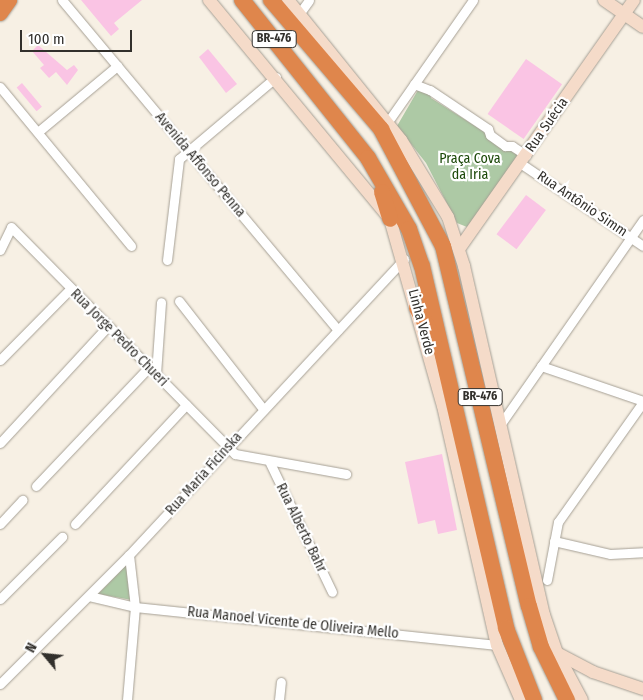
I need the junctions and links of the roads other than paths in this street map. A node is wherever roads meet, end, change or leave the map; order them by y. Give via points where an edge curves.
1 (9, 0) edge
2 (62, 0) edge
3 (209, 0) edge
4 (242, 0) edge
5 (272, 0) edge
6 (288, 0) edge
7 (309, 0) edge
8 (473, 0) edge
9 (604, 0) edge
10 (634, 0) edge
11 (0, 12) edge
12 (299, 14) junction
13 (625, 14) junction
14 (643, 27) edge
15 (117, 66) junction
16 (276, 77) junction
17 (414, 84) junction
18 (0, 87) edge
19 (387, 123) junction
20 (39, 132) junction
21 (186, 149) junction
22 (523, 159) junction
23 (376, 170) junction
24 (390, 219) junction
25 (643, 220) edge
26 (631, 238) junction
27 (131, 246) dead end
28 (643, 246) edge
29 (459, 249) junction
30 (0, 250) edge
31 (404, 259) junction
32 (166, 260) dead end
33 (70, 289) junction
34 (179, 301) dead end
35 (161, 302) dead end
36 (417, 308) junction
37 (107, 327) junction
38 (338, 330) junction
39 (444, 358) junction
40 (0, 360) edge
41 (541, 366) junction
42 (149, 367) junction
43 (156, 374) junction
44 (643, 401) edge
45 (186, 405) junction
46 (263, 409) junction
47 (500, 425) junction
48 (0, 442) edge
49 (229, 448) junction
50 (270, 463) junction
51 (346, 474) dead end
52 (36, 486) dead end
53 (22, 500) dead end
54 (0, 524) edge
55 (75, 524) dead end
56 (62, 537) dead end
57 (554, 541) junction
58 (643, 552) edge
59 (130, 555) junction
60 (547, 580) dead end
61 (332, 592) dead end
62 (89, 596) junction
63 (0, 599) edge
64 (136, 606) junction
65 (497, 645) junction
66 (557, 653) junction
67 (593, 672) junction
68 (281, 682) dead end
69 (0, 684) edge
70 (643, 689) edge
71 (571, 694) edge
72 (127, 700) edge
73 (280, 700) edge
74 (521, 700) edge
75 (534, 700) edge
76 (582, 700) edge

1 - 11 highway
2 - 15 street, Avenida Affonso Penna
3 - 16 main road, Linha Verde
4 - 23 highway, Linha Verde / BR-476 via 306,77
5 - 71 highway, BR-476 via 381,129 426,208 450,266 529,606 542,647
6 - 12 main road
7 - 12 street
8 - 17 street
9 - 13 main road
10 - 13 main road, Rua Suécia
12 - 19 main road
13 - 14 main road
13 - 22 main road, Rua Suécia
15 - 20 street
15 - 21 street, Avenida Affonso Penna
16 - 21 street
16 - 24 main road, Linha Verde
17 - 19 street
17 - 22 street, Rua Antônio Simm via 430,90 488,130 505,146 512,146
18 - 20 street
19 - 29 main road via 435,191
20 - 27 street
21 - 32 street via 177,168
21 - 38 street, Avenida Affonso Penna
22 - 26 street, Rua Antônio Simm
22 - 29 main road, Rua Suécia
23 - 24 highway
23 - 39 highway, Linha Verde / BR-476 via 416,248
24 - 31 main road, Linha Verde
25 - 26 street
26 - 28 street, Rua Antônio Simm
26 - 41 street
29 - 47 main road
30 - 33 street, Rua Jorge Pedro Chueri via 11,227
31 - 36 main road, Linha Verde
31 - 38 street, Rua Maria Ficinska
33 - 37 street, Rua Jorge Pedro Chueri
33 - 40 street
34 - 46 street
35 - 43 street
36 - 39 highway
36 - 65 main road, Linha Verde via 464,493
37 - 42 street, Rua Jorge Pedro Chueri
37 - 48 street
38 - 46 street, Rua Maria Ficinska
39 - 75 highway, Linha Verde / BR-476 via 506,628
41 - 44 street
41 - 47 street
42 - 43 street, Rua Jorge Pedro Chueri
42 - 52 street
43 - 45 street, Rua Jorge Pedro Chueri
44 - 57 street via 558,522
45 - 49 street, Rua Jorge Pedro Chueri
45 - 55 street
46 - 49 street, Rua Maria Ficinska
47 - 66 main road via 539,595
49 - 50 street, Rua Jorge Pedro Chueri via 242,458
49 - 59 street, Rua Maria Ficinska
50 - 51 street, Rua Jorge Pedro Chueri
50 - 61 street, Rua Alberto Bahr
53 - 54 street
56 - 63 street
57 - 58 street via 610,554
57 - 60 street
59 - 62 street, Rua Maria Ficinska
59 - 64 street
62 - 64 street, Rua Manoel Vicente de Oliveira Mello
62 - 69 street, Rua Maria Ficinska
64 - 65 street, Rua Manoel Vicente de Oliveira Mello
64 - 72 street
65 - 74 main road, Linha Verde
66 - 67 main road
66 - 71 main road
67 - 70 main road
67 - 71 main road via 579,677
68 - 73 street
71 - 76 main road

